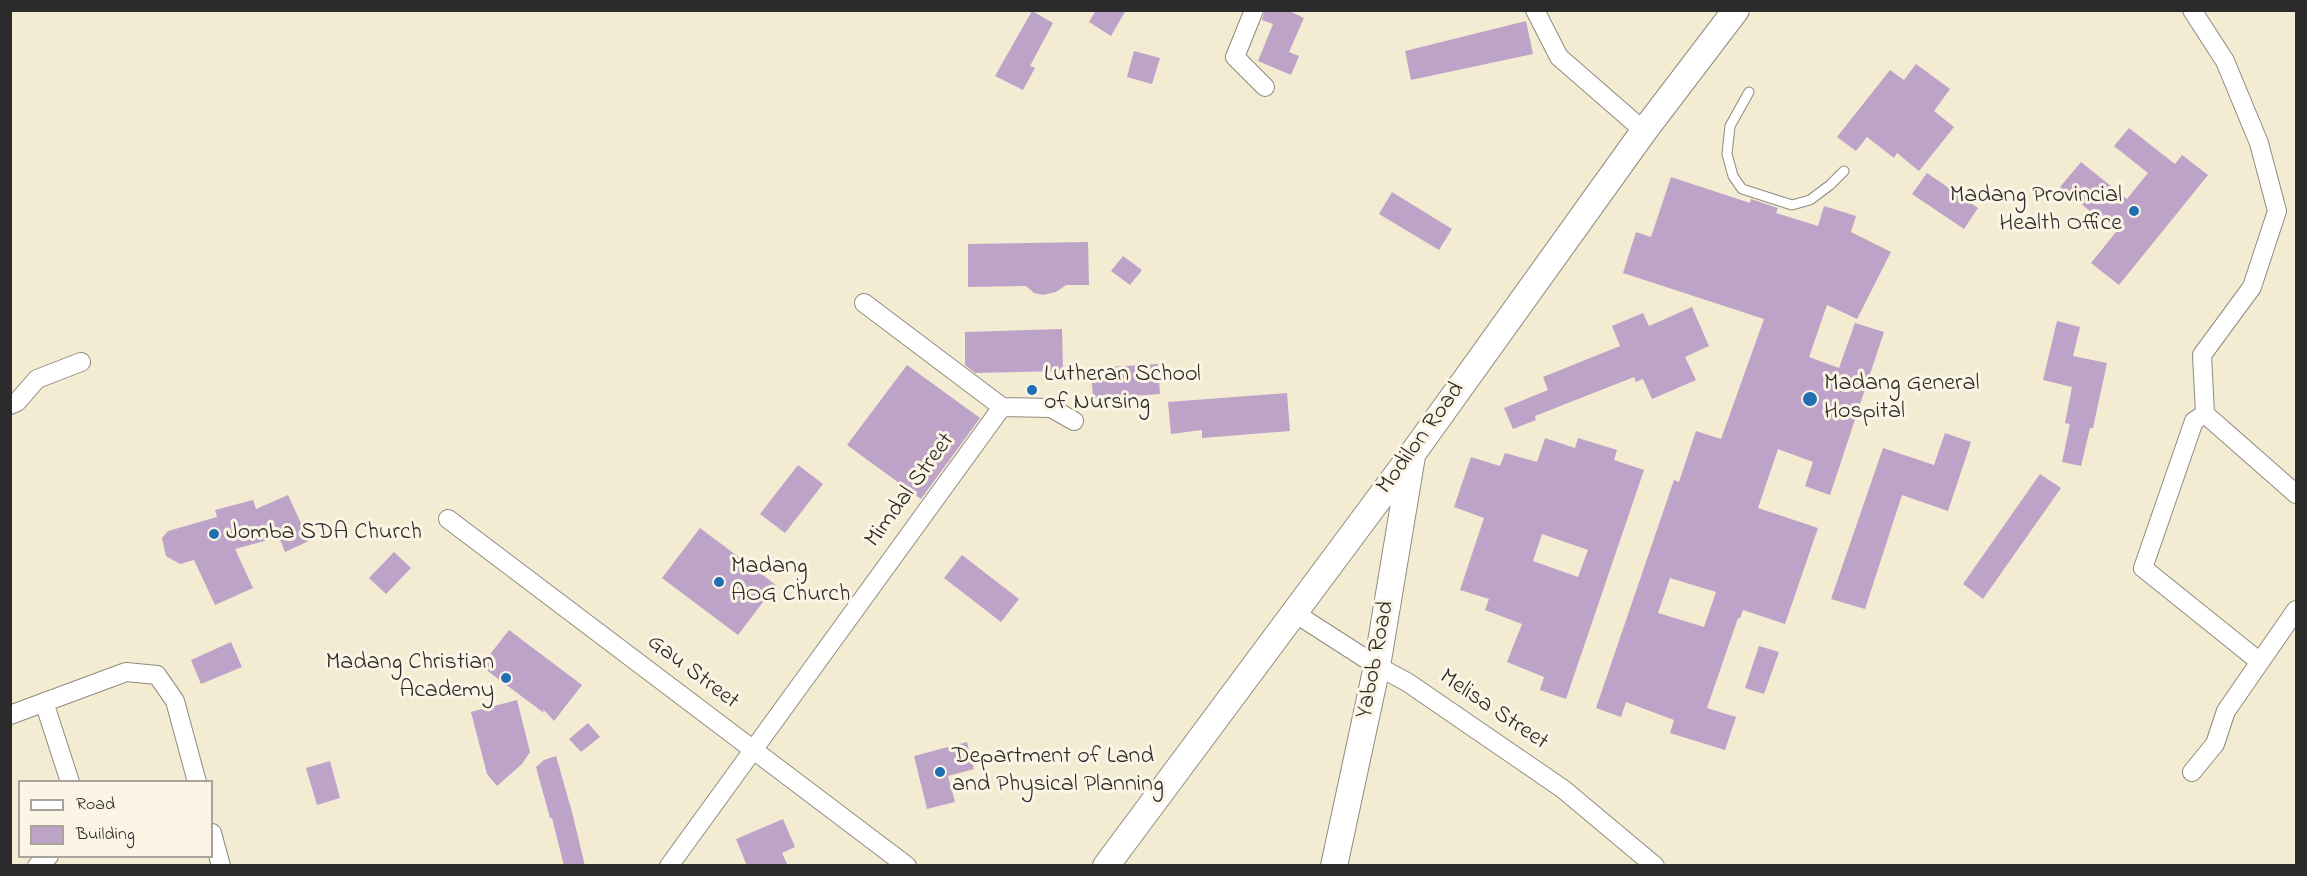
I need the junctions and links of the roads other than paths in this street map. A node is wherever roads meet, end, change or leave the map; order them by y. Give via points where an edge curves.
1 (1254, 10) edge
2 (1535, 10) edge
3 (1736, 10) edge
4 (2192, 10) edge
5 (1265, 87) dead end
6 (1749, 92) dead end
7 (1644, 131) junction
8 (1844, 171) dead end
9 (864, 303) dead end
10 (81, 362) dead end
11 (10, 405) edge
12 (1002, 407) junction
13 (2205, 414) junction
14 (1074, 421) dead end
15 (1413, 453) junction
16 (2296, 494) edge
17 (448, 519) dead end
18 (2296, 610) edge
19 (1293, 612) junction
20 (2260, 662) junction
21 (1377, 666) junction
22 (44, 702) junction
23 (10, 715) edge
24 (753, 750) junction
25 (2192, 772) dead end
26 (69, 780) edge
27 (196, 780) edge
28 (213, 836) edge
29 (221, 866) edge
30 (669, 866) edge
31 (907, 866) edge
32 (1106, 866) edge
33 (1334, 866) edge
34 (1654, 866) edge

1 - 5 street via 1235,57
2 - 7 street via 1559,57
3 - 7 main road, Modilon Road
4 - 13 street via 2225,61 2259,143 2277,211 2252,287 2202,355
6 - 8 lane via 1730,126 1727,154 1733,176 1742,189 1792,205 1810,200
7 - 15 main road, Modilon Road
9 - 12 street
10 - 11 street via 37,379
12 - 14 street via 1052,408
12 - 24 street, Mimdal Street
13 - 16 street
13 - 20 street via 2194,421 2143,568
15 - 19 main road, Modilon Road
15 - 21 main road, Yabob Road
17 - 24 street, Gau Street
18 - 20 street
19 - 21 street, Melisa Street
19 - 32 main road, Modilon Road
20 - 25 street via 2226,711 2215,744
21 - 33 main road, Yabob Road
21 - 34 street, Melisa Street via 1407,682 1563,789
22 - 23 street
22 - 26 street
22 - 27 street via 126,672 158,675 175,701
24 - 30 street, Mimdal Street
24 - 31 street, Gau Street
28 - 29 street

